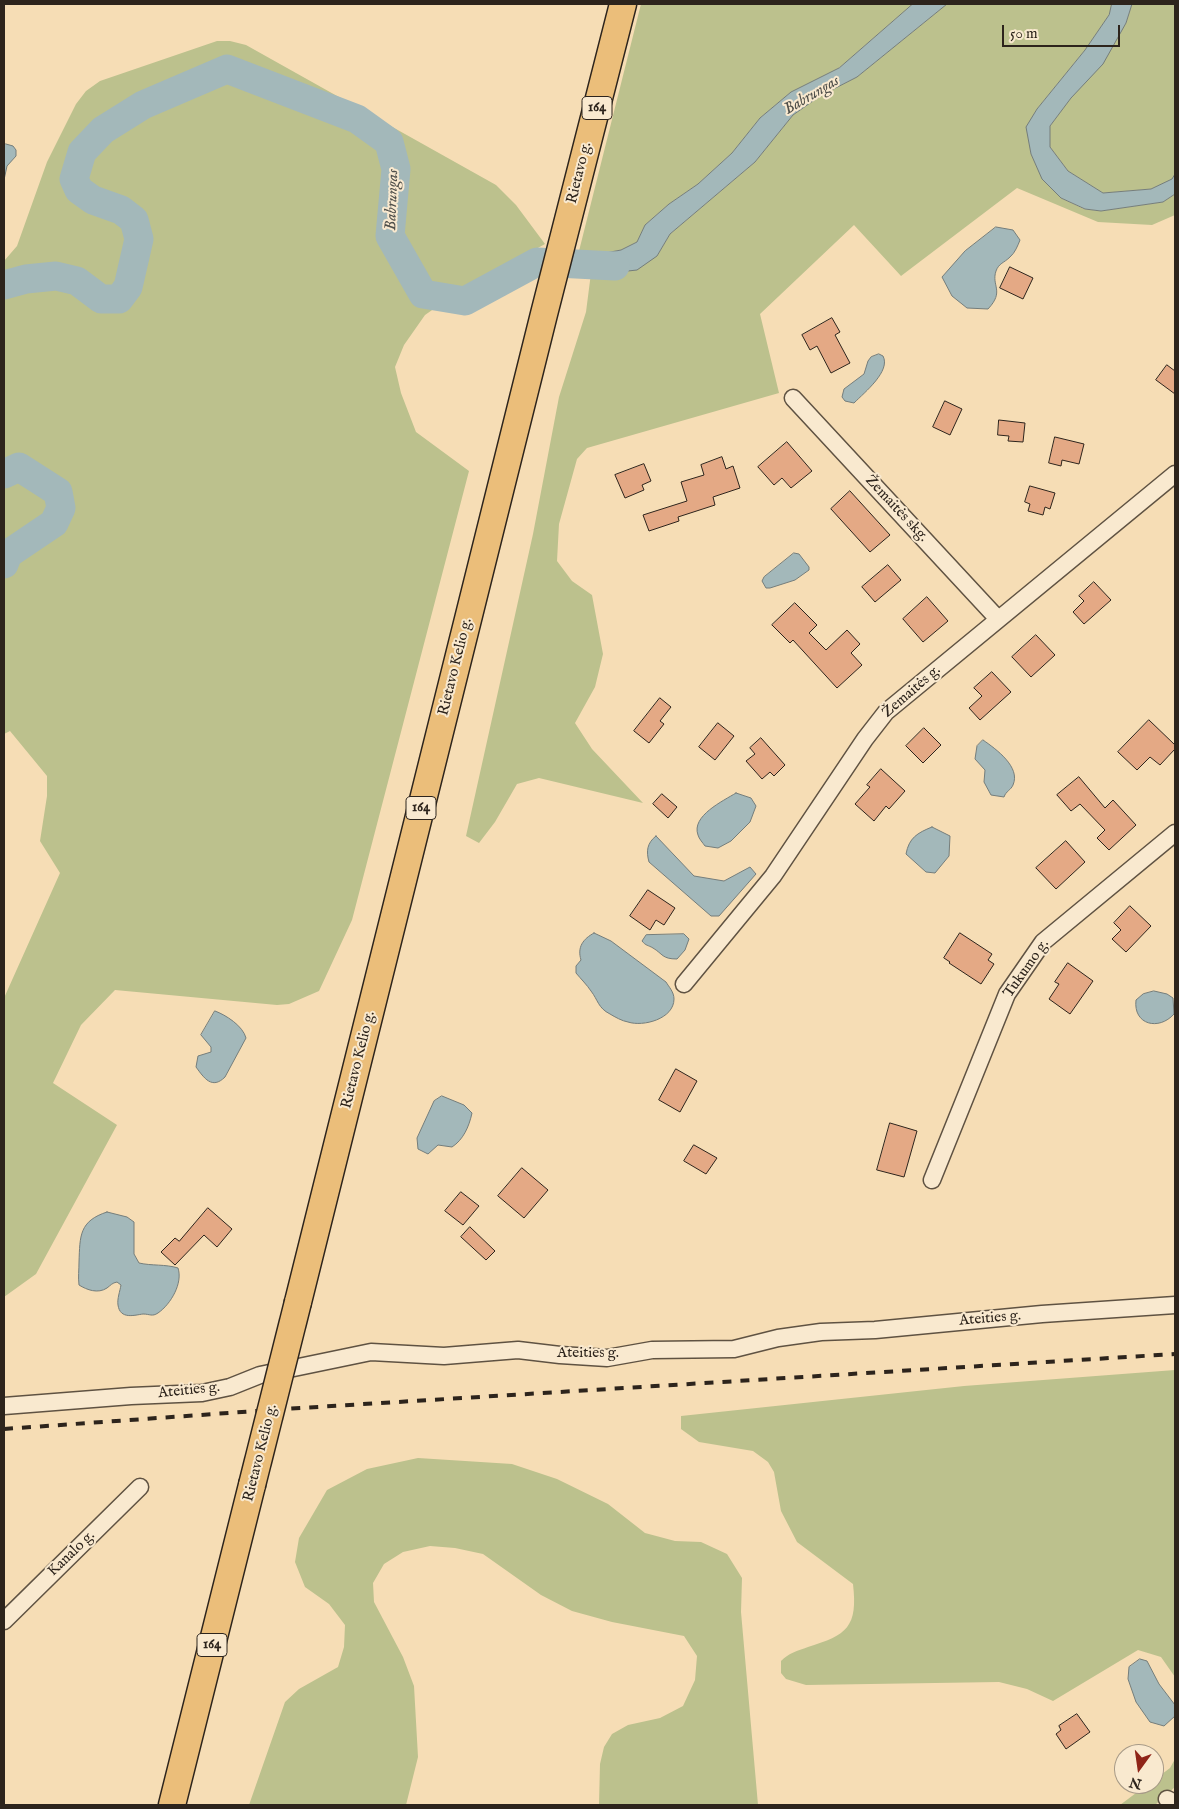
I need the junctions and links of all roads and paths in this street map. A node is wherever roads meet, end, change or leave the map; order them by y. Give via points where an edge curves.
1 (623, 4) edge
2 (544, 314) joint
3 (793, 398) dead end
4 (1175, 474) edge
5 (998, 619) junction
6 (1175, 833) edge
7 (684, 984) dead end
8 (932, 1180) dead end
9 (1175, 1305) edge
10 (4, 1406) edge
11 (140, 1487) dead end
12 (4, 1620) edge
13 (172, 1805) edge

1 - 2 main road, Rietavo g. / 164
2 - 13 main road, Rietavo Kelio g. / 164, bridge
3 - 5 street, Žemaitės skg.
4 - 5 street, Žemaitės g.
5 - 7 street, Žemaitės g. via 886,712 773,876
6 - 8 street, Tukumo g. via 1043,942 1007,994
9 - 10 street, Ateities g. via 821,1332 734,1349 652,1350 607,1358 518,1350 444,1356 371,1352 260,1375 230,1387 202,1393
11 - 12 street, Kanalo g.

